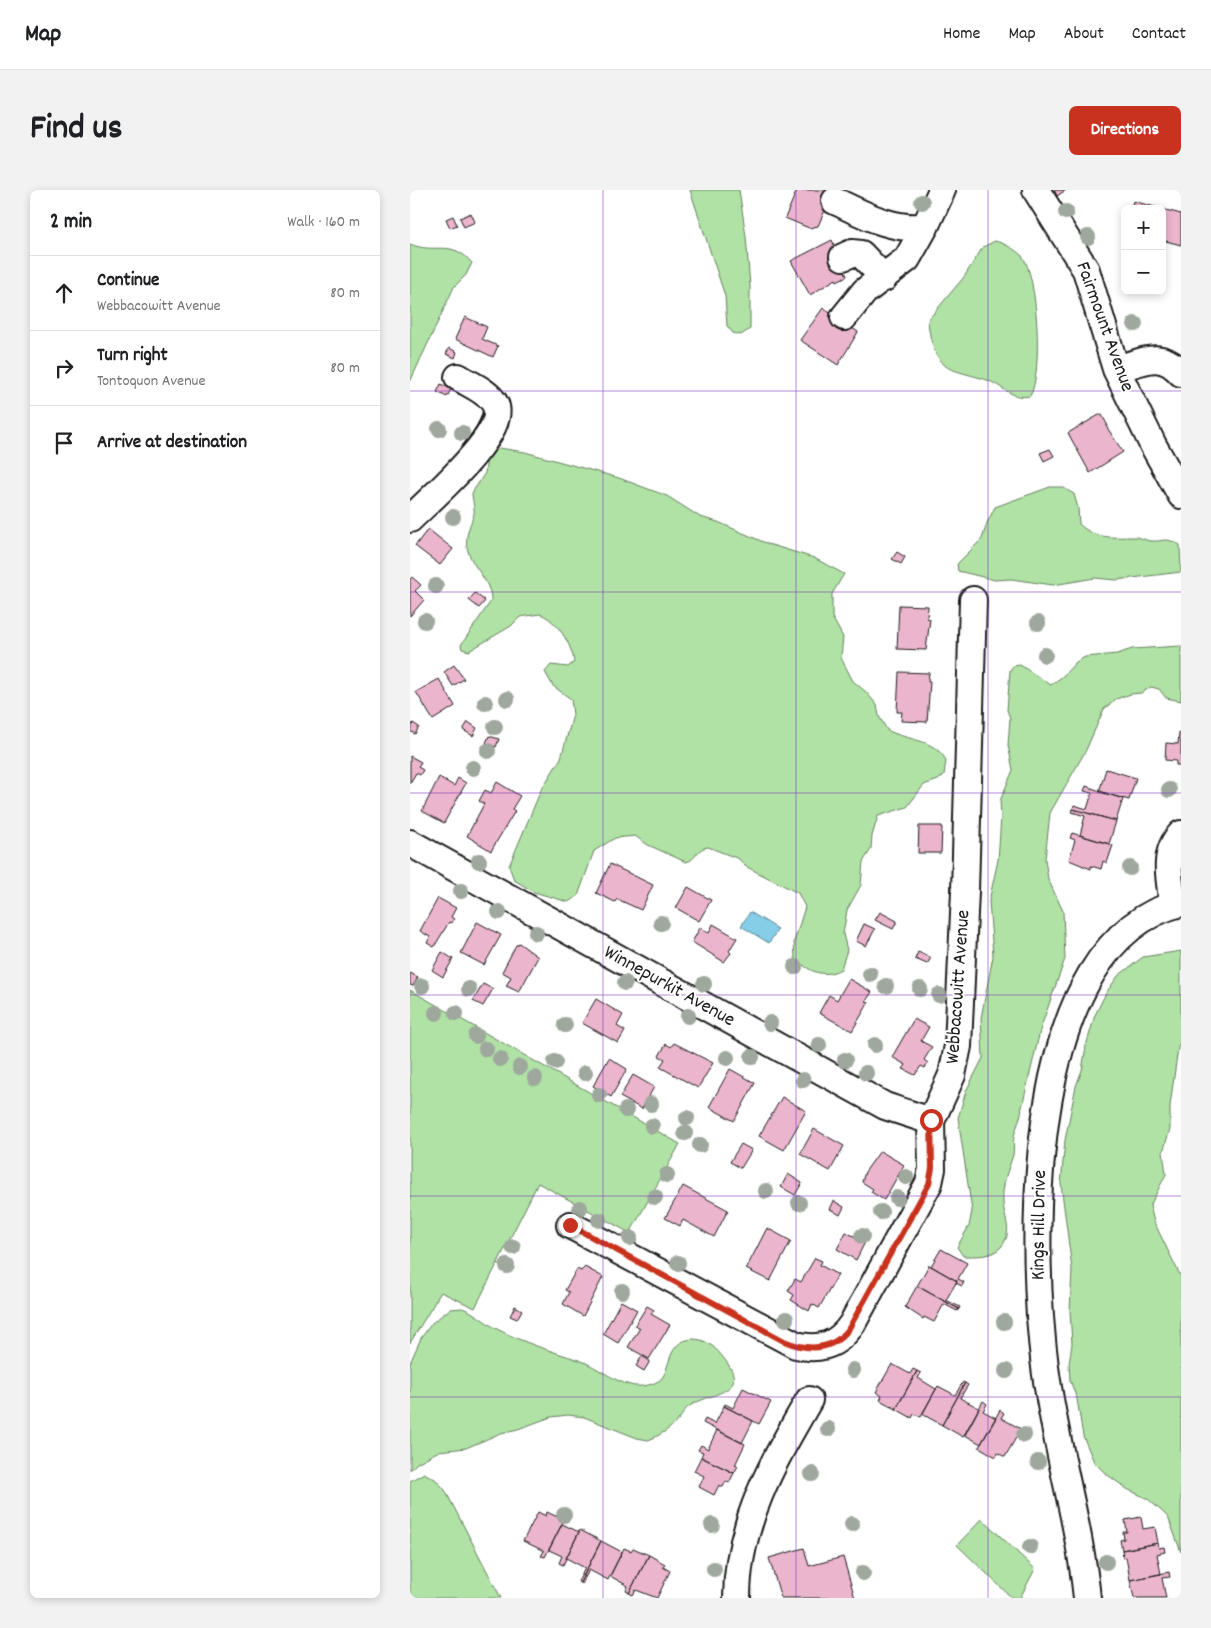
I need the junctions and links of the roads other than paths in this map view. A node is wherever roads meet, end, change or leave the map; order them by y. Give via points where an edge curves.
1 (942, 190) edge
2 (1036, 190) edge
3 (835, 200) dead end
4 (925, 227) junction
5 (843, 258) dead end
6 (884, 278) junction
7 (844, 317) dead end
8 (1116, 369) junction
9 (1181, 373) edge
10 (458, 376) dead end
11 (1181, 495) edge
12 (410, 519) edge
13 (973, 600) dead end
14 (1181, 834) edge
15 (410, 843) edge
16 (1177, 904) edge
17 (931, 1120) junction
18 (570, 1225) dead end
19 (809, 1400) dead end
20 (737, 1598) edge
21 (1088, 1598) edge

1 - 4 street
2 - 8 street, Fairmount Avenue via 1088,275
3 - 4 street via 892,226
4 - 6 street via 911,254
5 - 6 street via 852,253 861,254
6 - 7 street via 859,297
8 - 9 street via 1158,358 1169,360
8 - 11 street, Fairmount Avenue
10 - 12 street via 490,398 496,406 491,428 453,479
13 - 17 street, Webbacowitt Avenue via 966,891 958,1046 952,1074
14 - 16 street via 1173,844 1168,861
15 - 17 street, Winnepurkit Avenue via 885,1106
16 - 21 street, Kings Hill Drive via 1145,918 1116,939 1088,978 1062,1045 1044,1142 1038,1235 1041,1326 1048,1386
17 - 18 street, Webbacowitt Avenue via 929,1184 848,1330 837,1341 820,1348 806,1348 770,1334
19 - 20 street via 765,1480 749,1520 741,1550

